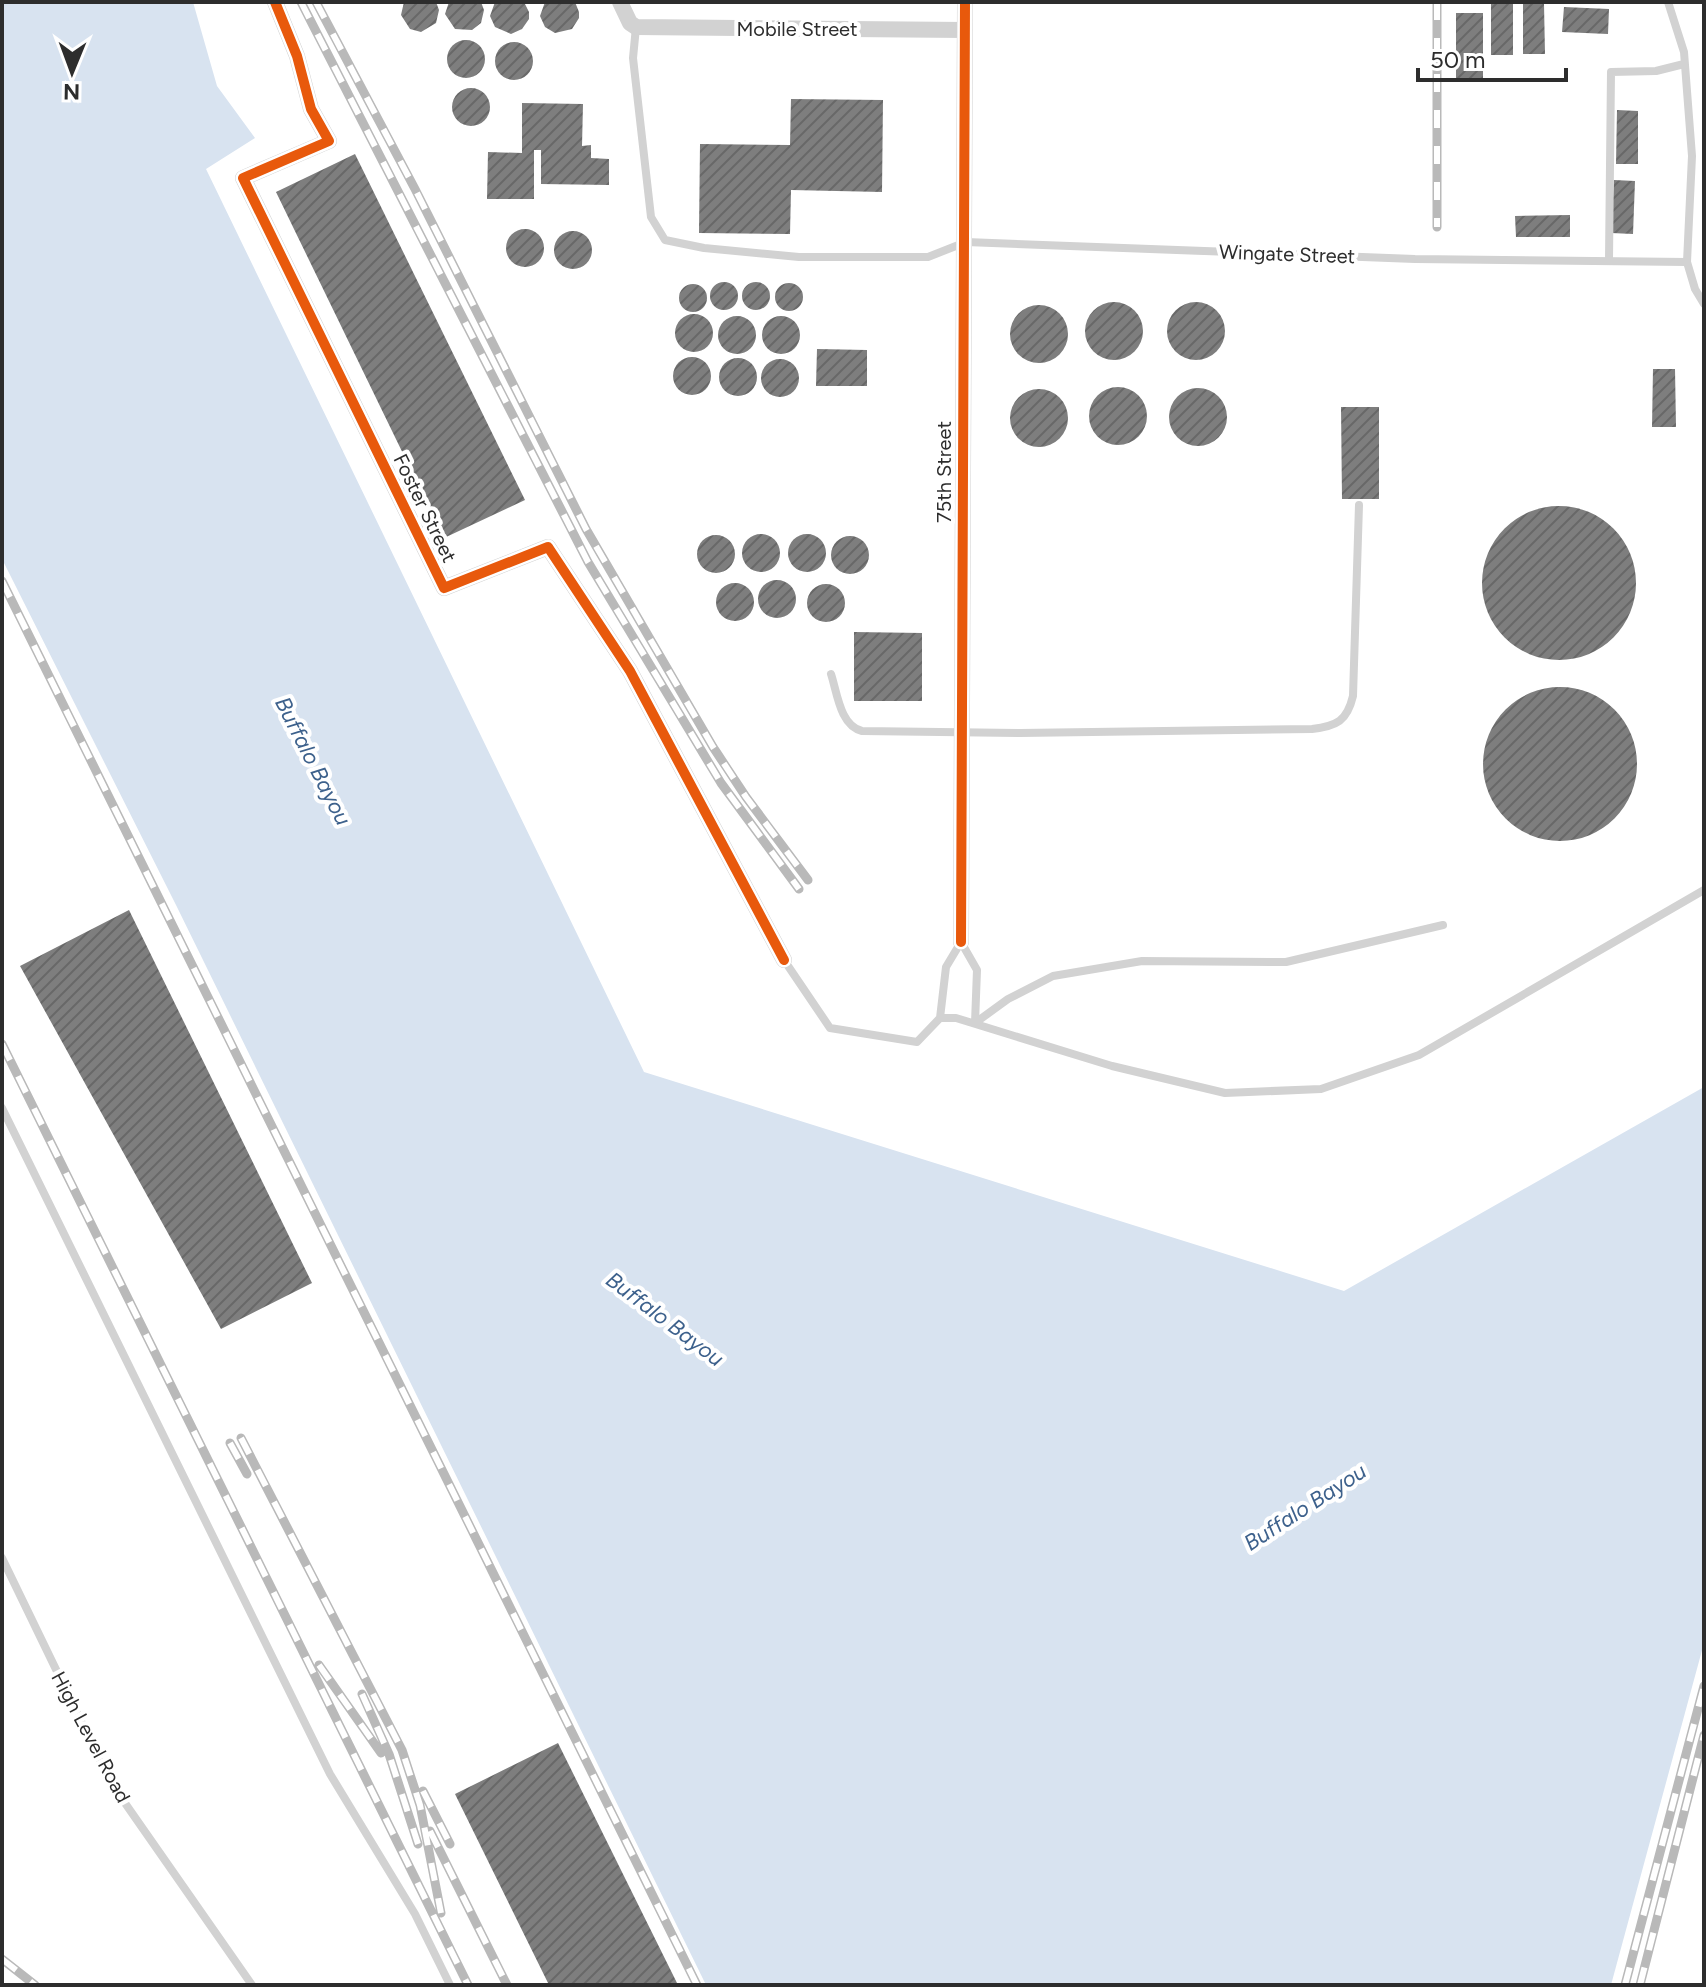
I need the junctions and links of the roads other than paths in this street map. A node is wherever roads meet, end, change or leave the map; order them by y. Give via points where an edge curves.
1 (275, 2) edge
2 (620, 2) edge
3 (965, 2) edge
4 (1668, 2) edge
5 (633, 25) junction
6 (965, 30) junction
7 (1684, 64) junction
8 (966, 242) junction
9 (1609, 260) junction
10 (1687, 262) junction
11 (1704, 304) edge
12 (1359, 505) dead end
13 (831, 674) dead end
14 (962, 733) junction
15 (1704, 890) edge
16 (1443, 925) dead end
17 (961, 942) junction
18 (784, 960) joint
19 (940, 1018) junction
20 (975, 1023) junction
21 (2, 1108) edge
22 (2, 1558) edge
23 (252, 1985) edge
24 (450, 1985) edge

1 - 18 street, Foster Street via 311,109 329,141 243,178 444,588 548,547 630,671
2 - 5 street
3 - 6 street, 75th Street
4 - 7 lane
5 - 6 street, Mobile Street
5 - 8 lane via 651,217 665,240 799,257 928,257
6 - 8 street, 75th Street
7 - 9 lane via 1611,72
7 - 10 lane via 1692,156
8 - 9 lane, Wingate Street via 1415,259
8 - 14 street, 75th Street
9 - 10 lane, Wingate Street
10 - 11 lane
12 - 14 lane via 1353,696 1349,713 1337,723 1312,729
13 - 14 lane via 854,729
14 - 17 street, 75th Street
15 - 20 lane via 1419,1055 1321,1089 1225,1093 1112,1066
16 - 20 lane via 1286,962 1142,961 1053,976
17 - 19 lane via 946,967
17 - 20 lane via 977,970
18 - 19 lane via 830,1028 917,1042
19 - 20 lane
21 - 24 lane via 330,1774 415,1914
22 - 23 lane, High Level Road via 111,1783

